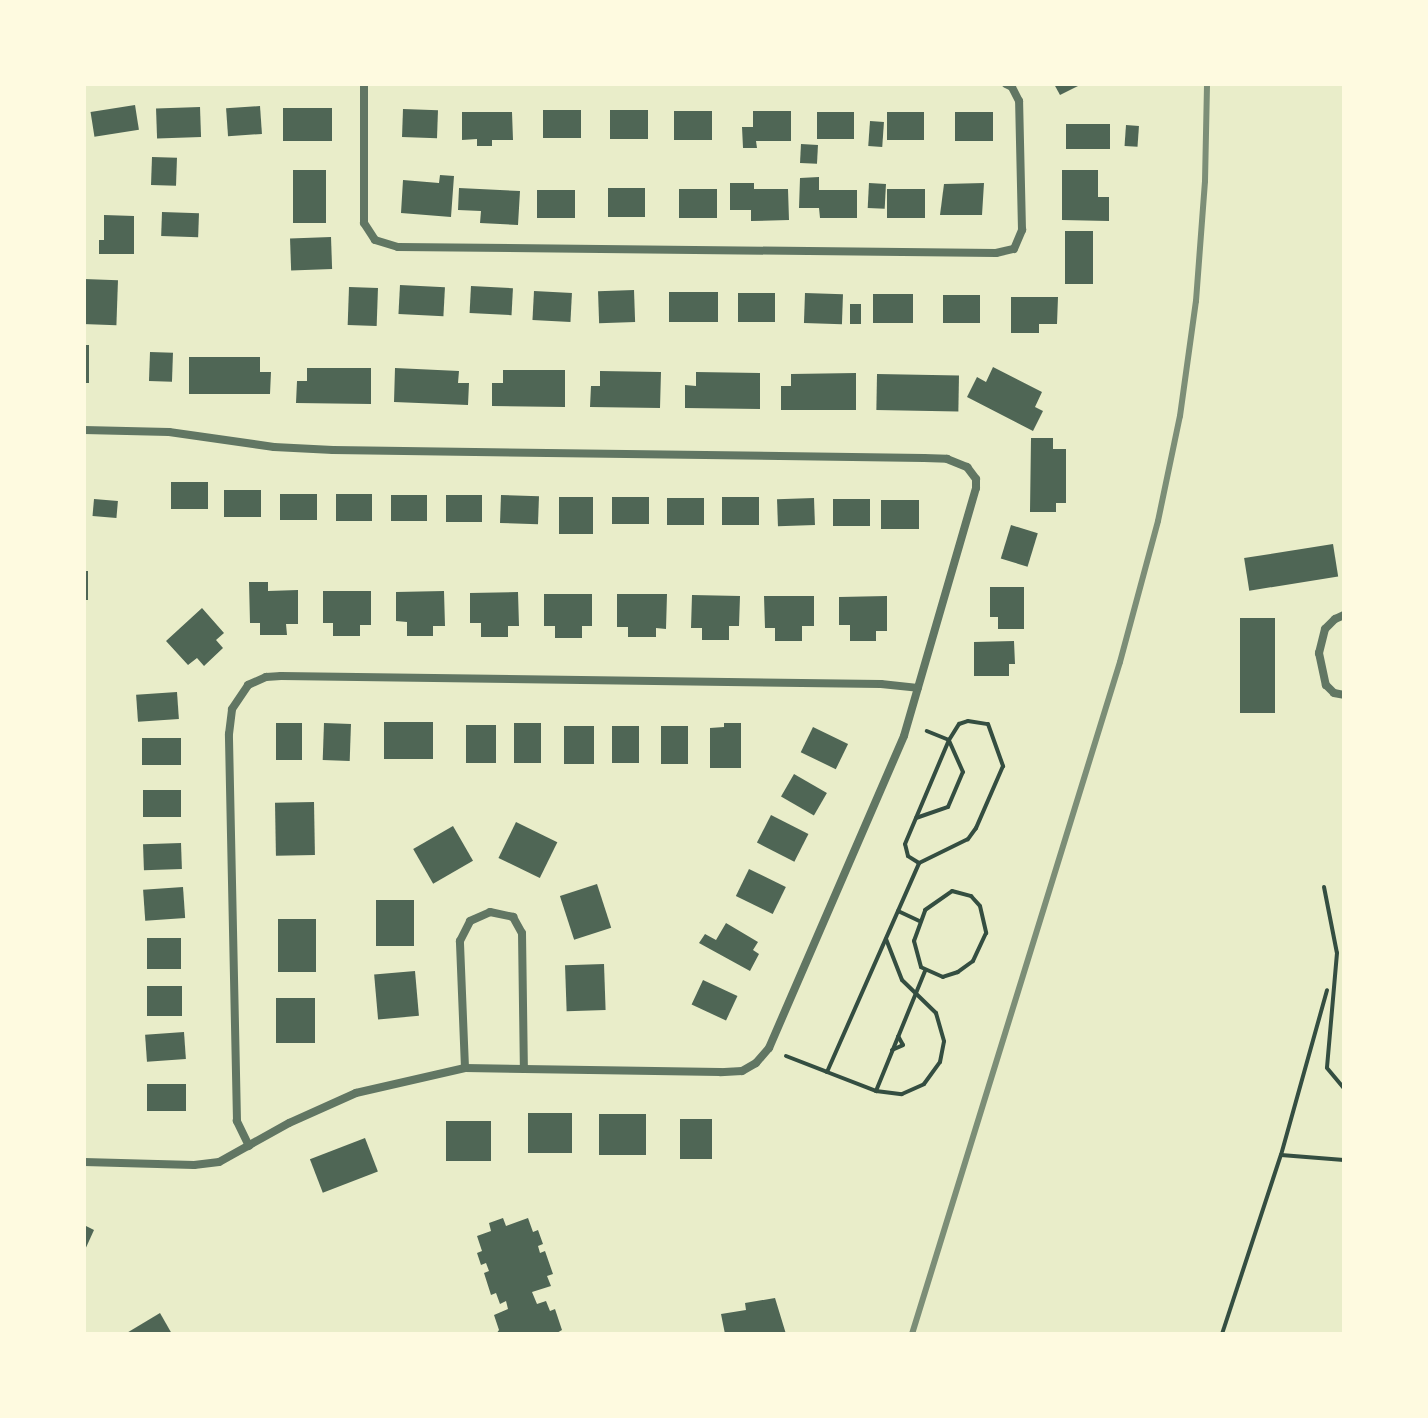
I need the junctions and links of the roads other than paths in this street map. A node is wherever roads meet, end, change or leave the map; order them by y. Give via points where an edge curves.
1 (364, 84) edge
2 (1009, 85) edge
3 (84, 430) edge
4 (1344, 615) edge
5 (918, 688) junction
6 (1344, 695) edge
7 (465, 1068) junction
8 (524, 1069) junction
9 (249, 1146) junction
10 (84, 1162) edge

1 - 2 street via 364,223 375,240 398,247 996,253 1014,249 1022,230 1019,101
3 - 5 street via 169,432 321,450 947,459 967,467 976,479
4 - 6 street via 1325,629 1319,653 1326,685
5 - 8 street via 896,756 762,1058 734,1072
5 - 9 street via 281,676 248,685 232,709 229,734 237,1121
7 - 8 street
7 - 8 street via 460,941 470,921 490,912 513,917 522,933
7 - 9 street via 356,1093
9 - 10 street via 208,1165

